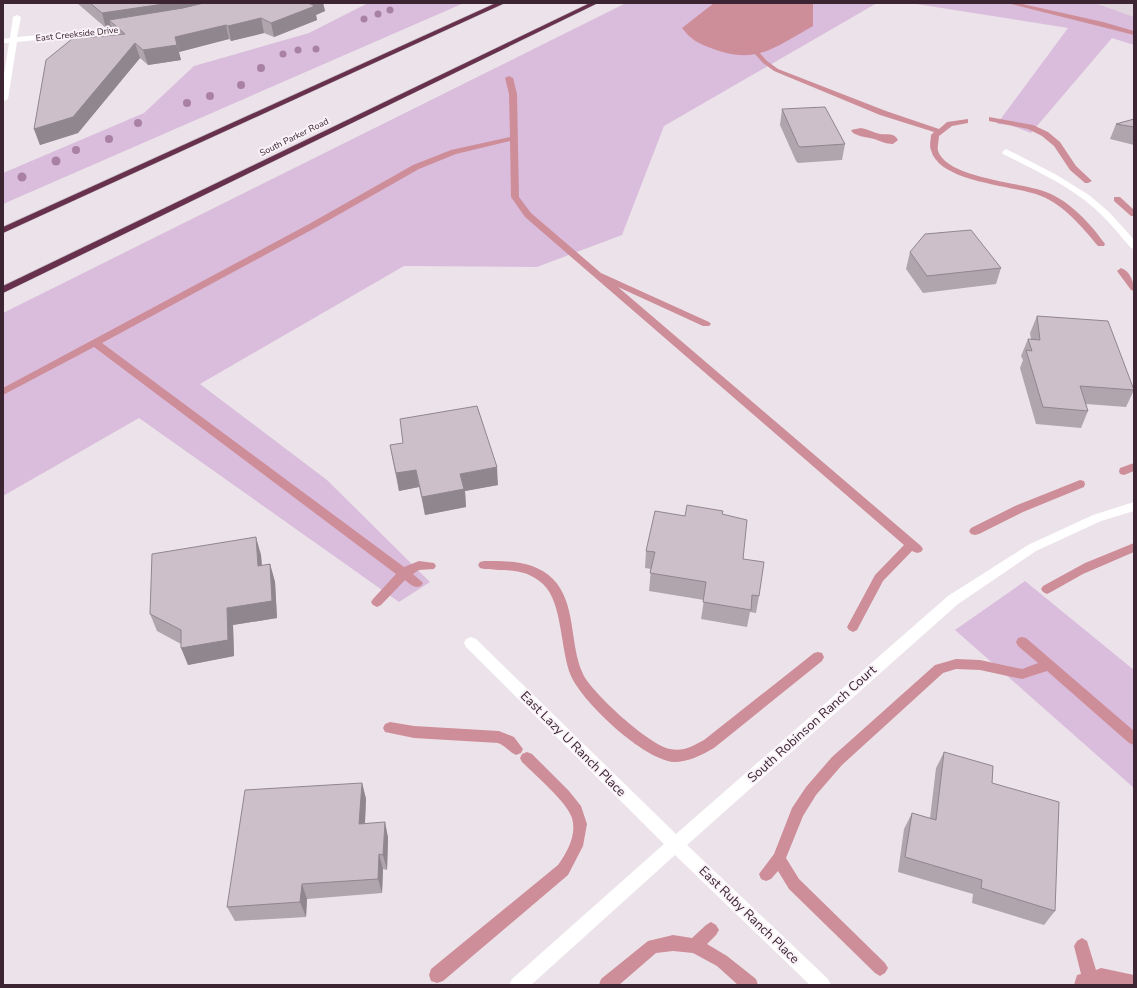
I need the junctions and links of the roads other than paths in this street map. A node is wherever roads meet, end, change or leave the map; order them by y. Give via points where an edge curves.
1 (502, 3) edge
2 (595, 3) edge
3 (17, 17) dead end
4 (136, 28) edge
5 (14, 40) junction
6 (3, 41) edge
7 (4, 100) dead end
8 (1006, 152) dead end
9 (3, 230) edge
10 (1134, 246) edge
11 (3, 290) edge
12 (1134, 506) edge
13 (471, 643) dead end
14 (676, 845) junction
15 (518, 985) edge
16 (822, 985) edge

1 - 9 highway
2 - 11 highway, South Parker Road
3 - 5 street
4 - 5 street, East Creekside Drive
5 - 6 street, East Creekside Drive
5 - 7 street
8 - 10 street via 1081,193 1108,216
12 - 14 street, South Robinson Ranch Court via 1097,518 1032,548 953,600
13 - 14 street, East Lazy U Ranch Place
14 - 15 street, South Robinson Ranch Court
14 - 16 street, East Ruby Ranch Place

